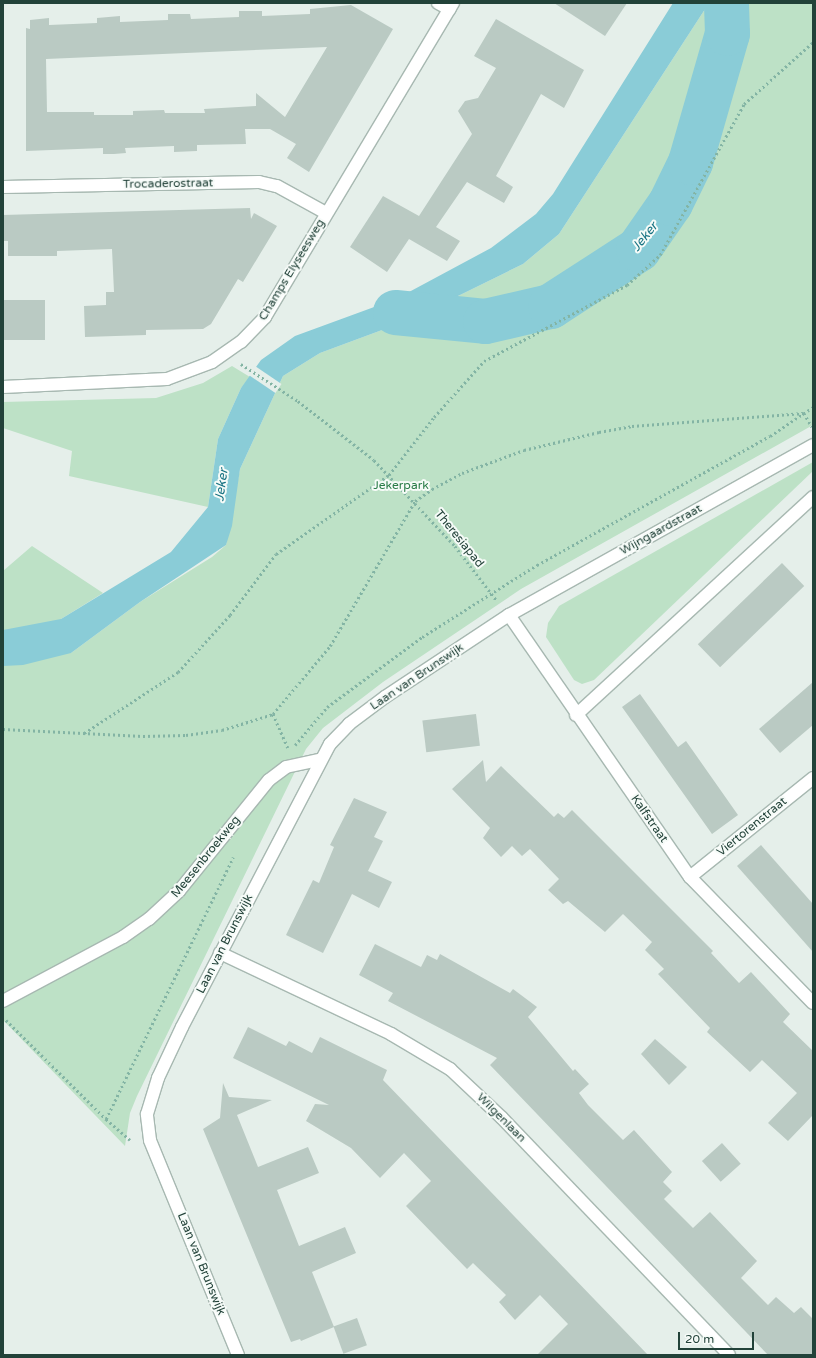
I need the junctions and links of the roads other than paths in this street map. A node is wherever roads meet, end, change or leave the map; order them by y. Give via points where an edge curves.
1 (438, 3) edge
2 (451, 6) edge
3 (3, 187) edge
4 (326, 213) junction
5 (3, 387) edge
6 (813, 445) edge
7 (813, 497) edge
8 (509, 615) junction
9 (576, 715) junction
10 (320, 760) junction
11 (813, 778) edge
12 (690, 877) junction
13 (220, 953) junction
14 (3, 1001) edge
15 (813, 1003) edge
16 (238, 1355) edge
17 (729, 1355) edge

1 - 2 street
2 - 4 street, Champs Elyseesweg
3 - 4 street, Trocaderostraat via 259,182 277,186
4 - 5 street, Champs Elyseesweg via 265,317 234,348 212,362 167,379
6 - 8 street, Wijngaardstraat
7 - 9 street
8 - 9 street, Kalfstraat
8 - 10 street, Laan van Brunswijk via 349,724
9 - 12 street, Kalfstraat
10 - 13 street, Laan van Brunswijk
10 - 14 street, Meesenbroekweg via 286,767 269,780 179,891 149,919 123,937
11 - 12 street, Viertorenstraat
12 - 15 street, Kalfstraat
13 - 16 street, Laan van Brunswijk via 156,1085 147,1114 150,1140
13 - 17 street, Wilgenlaan via 391,1034 450,1069 502,1118

